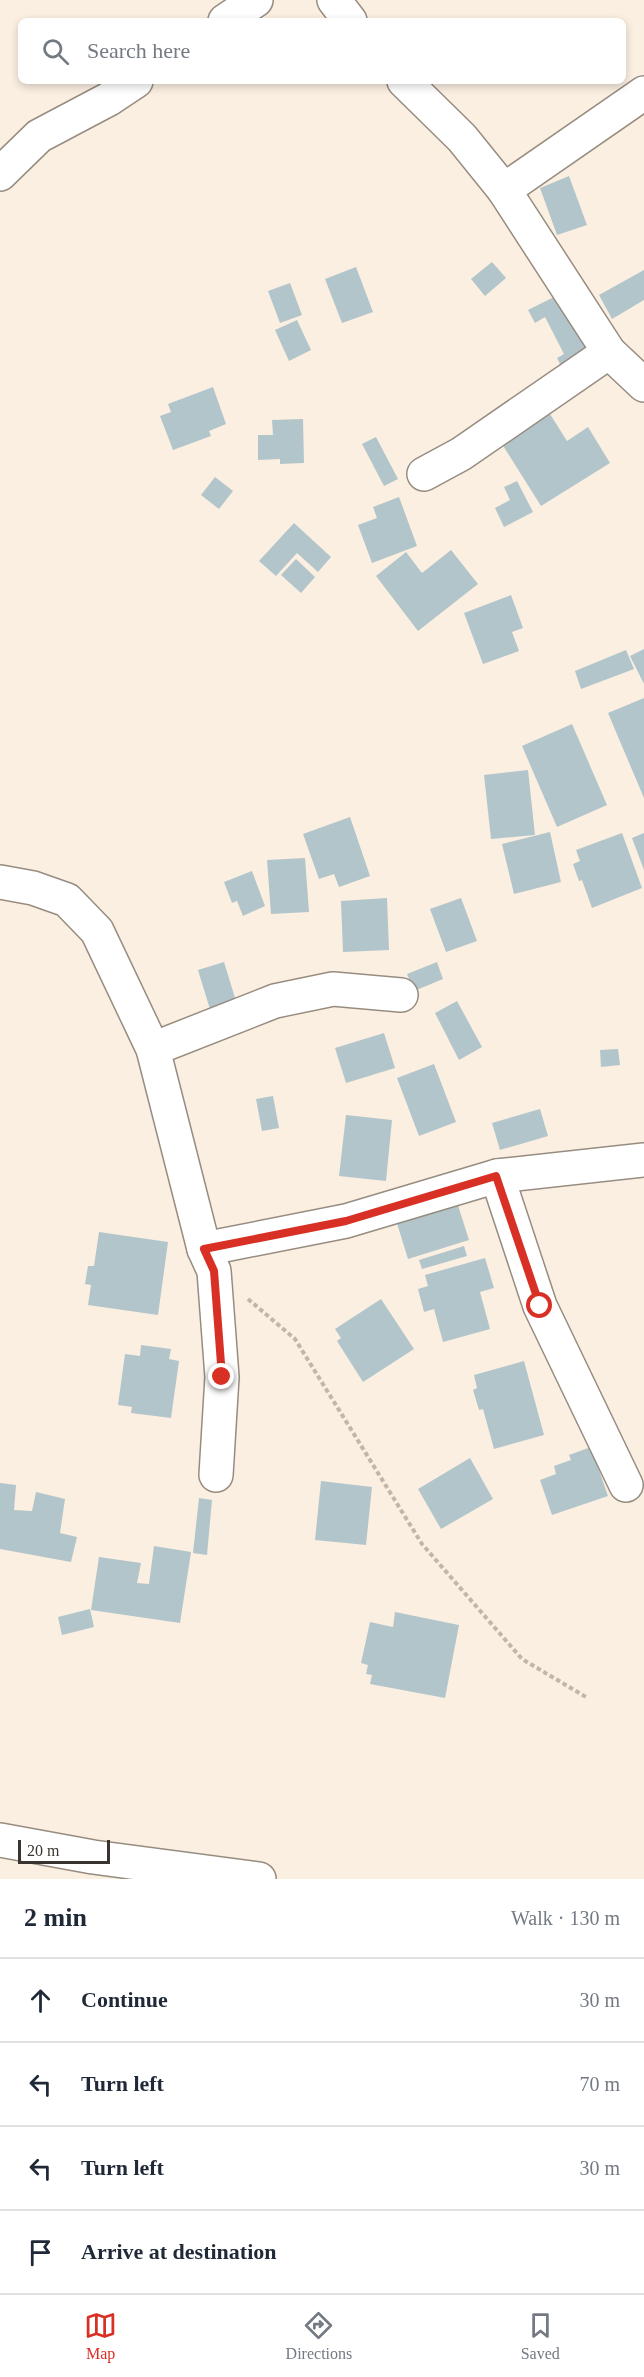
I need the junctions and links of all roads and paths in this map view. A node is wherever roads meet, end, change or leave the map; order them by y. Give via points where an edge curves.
1 (256, 0) edge
2 (334, 0) edge
3 (229, 18) edge
4 (348, 18) edge
5 (132, 84) edge
6 (407, 84) edge
7 (644, 93) edge
8 (0, 174) edge
9 (504, 190) junction
10 (609, 352) junction
11 (644, 385) edge
12 (424, 474) dead end
13 (0, 882) edge
14 (401, 995) dead end
15 (153, 1049) junction
16 (644, 1160) edge
17 (496, 1176) junction
18 (209, 1260) junction
19 (216, 1475) dead end
20 (626, 1485) dead end
21 (586, 1697) dead end
22 (0, 1840) edge
23 (92, 1868) edge
24 (259, 1879) edge

1 - 3 street
2 - 4 street
5 - 8 street via 39,136
6 - 9 street via 462,138
7 - 9 street
9 - 10 street
10 - 11 street
10 - 12 street via 461,454
13 - 15 street via 67,900 97,931
14 - 15 street via 333,989 275,1001
15 - 18 street
16 - 17 street
17 - 18 street
17 - 20 street via 540,1306
18 - 19 street via 222,1377
18 - 21 path via 295,1339 422,1544 522,1659
22 - 23 street
23 - 24 street

